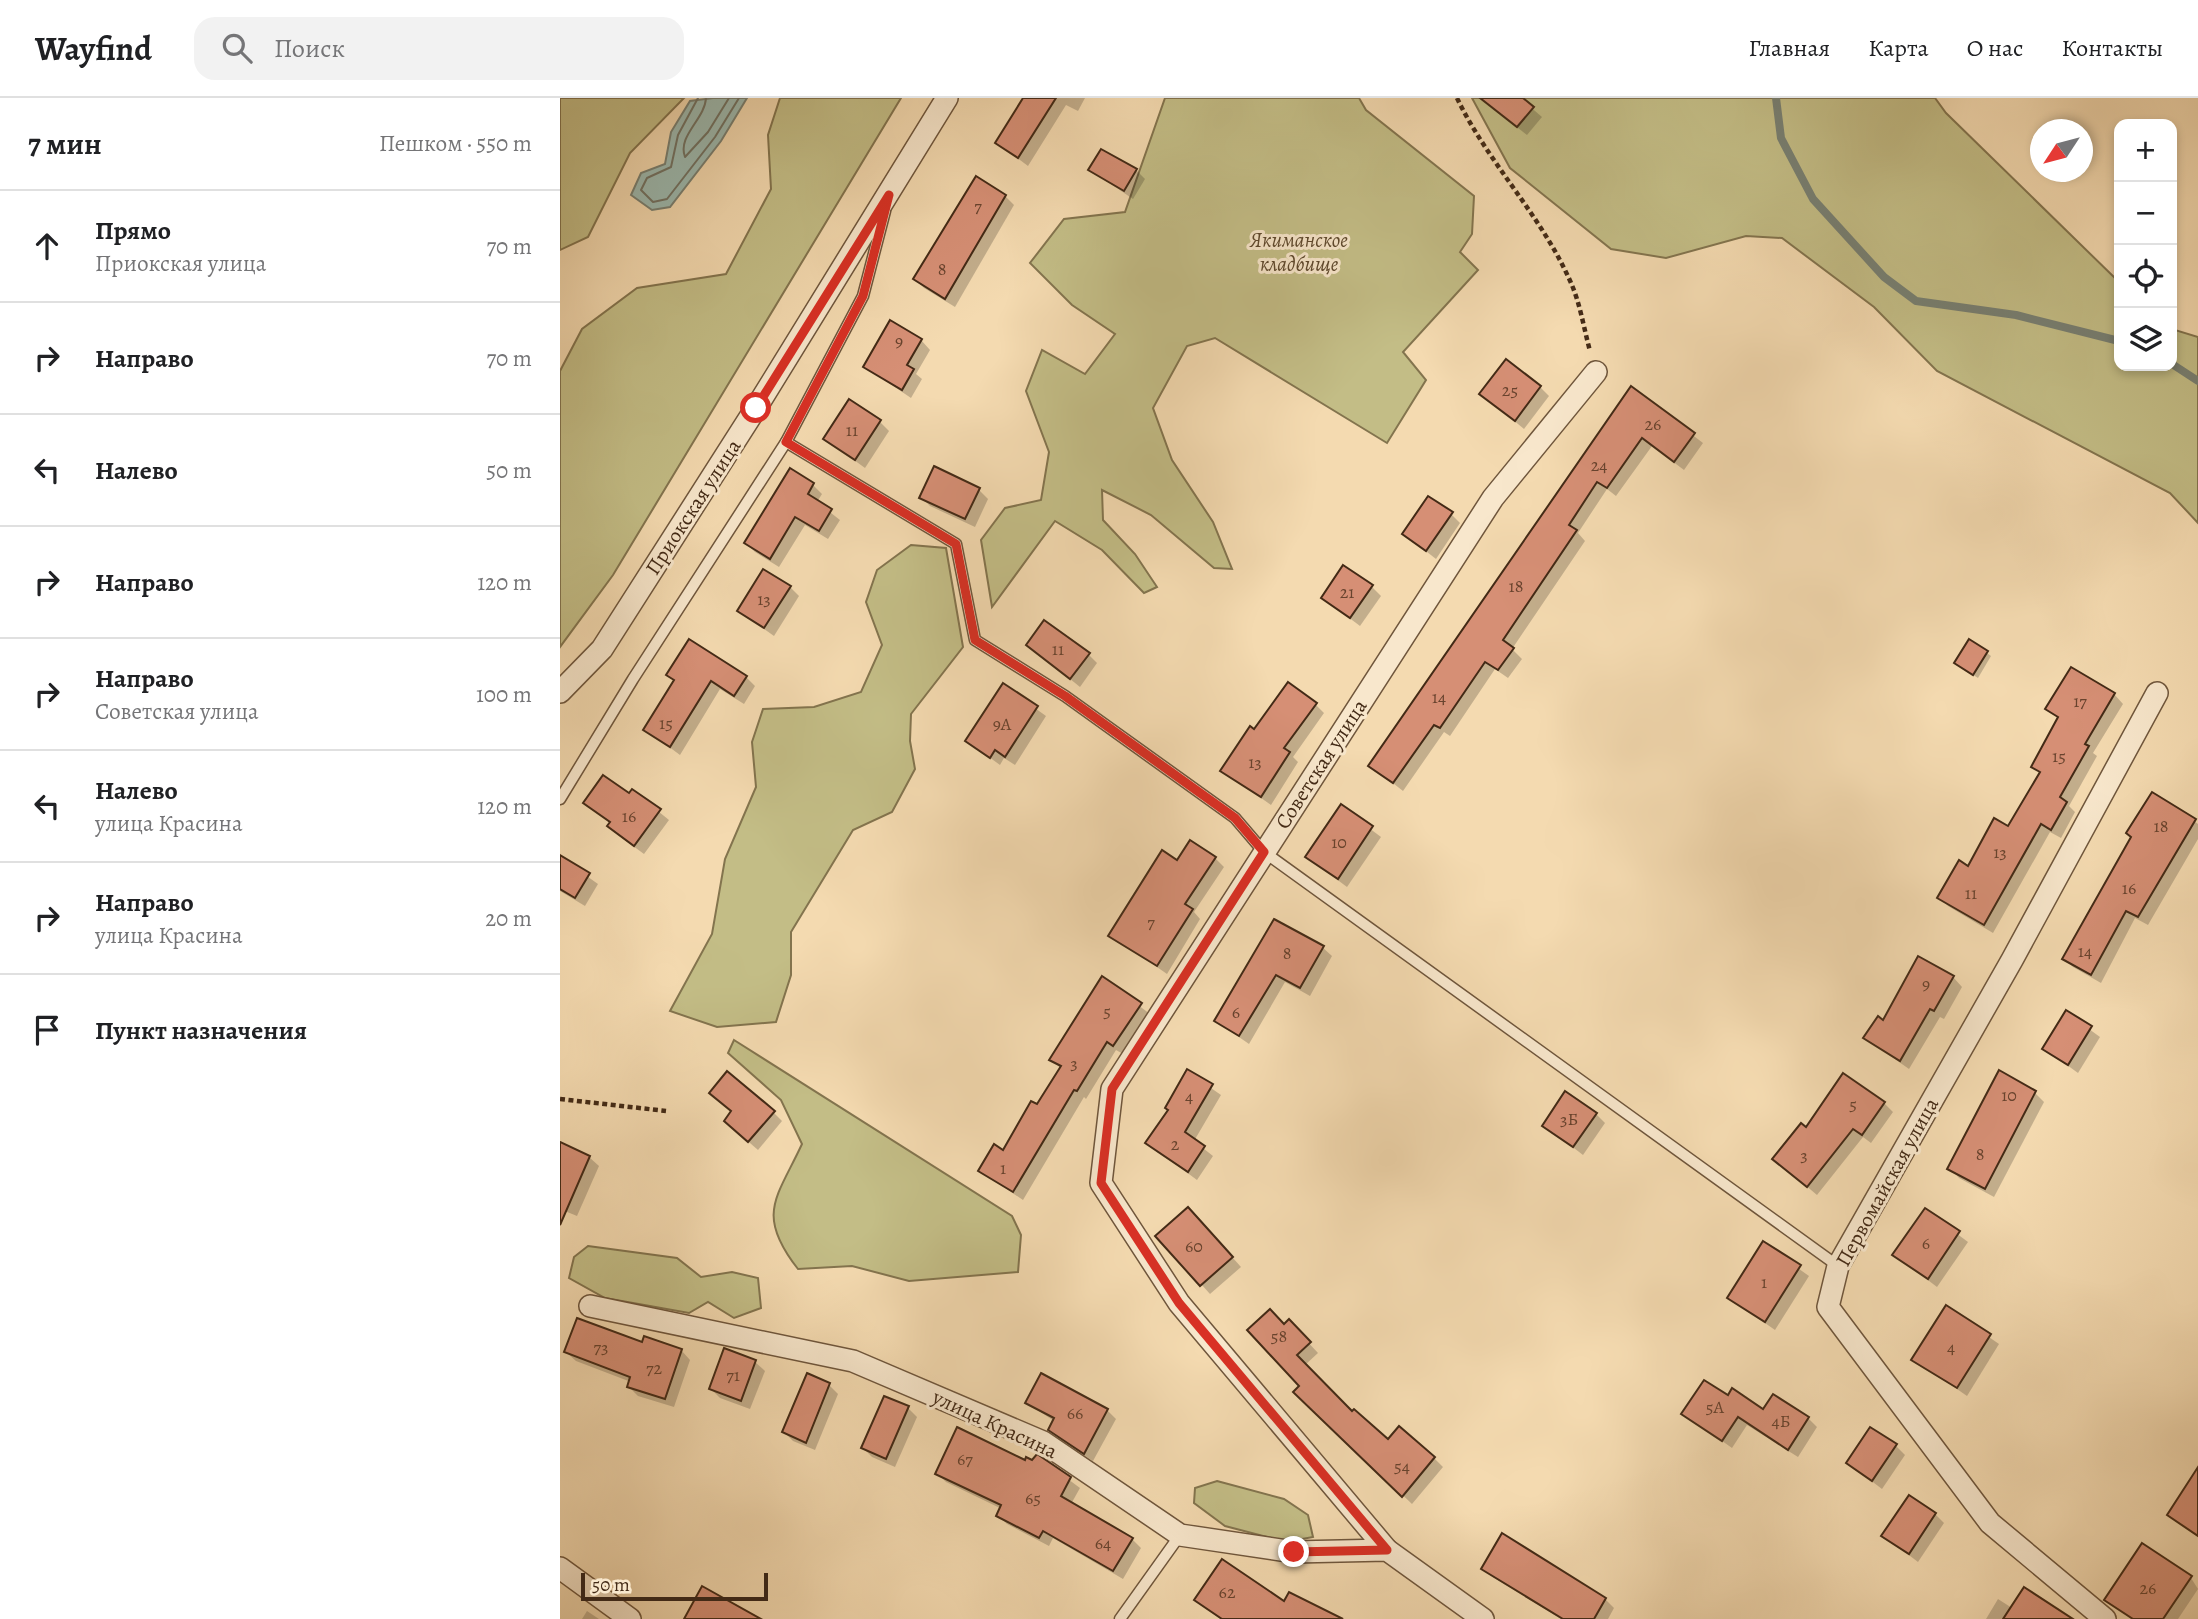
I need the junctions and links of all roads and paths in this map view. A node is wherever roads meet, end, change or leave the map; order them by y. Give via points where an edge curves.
1 (947, 98) edge
2 (1457, 98) edge
3 (889, 195) junction
4 (1596, 372) joint
5 (786, 442) junction
6 (560, 692) edge
7 (2157, 693) dead end
8 (560, 799) edge
9 (1264, 852) junction
10 (560, 1099) edge
11 (666, 1111) dead end
12 (1838, 1266) junction
13 (590, 1306) dead end
14 (1180, 1535) junction
15 (1387, 1550) junction
16 (560, 1568) edge
17 (631, 1619) edge
18 (1120, 1619) edge
19 (1483, 1619) edge
20 (2105, 1619) edge

1 - 3 street, Приокская улица
2 - 4 path via 1572,283
3 - 5 lane via 863,296
3 - 6 street, Приокская улица via 602,649
4 - 9 street, Советская улица via 1493,498
5 - 8 lane
5 - 9 lane via 956,544 975,640 1065,696 1235,818
7 - 12 street, Первомайская улица
9 - 12 lane
9 - 15 street, Советская улица via 1112,1089 1101,1183 1179,1303
10 - 11 path
12 - 20 street, Первомайская улица via 1828,1307 1990,1523
13 - 14 street, улица Красина via 853,1361 1043,1442
14 - 15 street, улица Красина via 1294,1552
14 - 18 lane
15 - 19 street
16 - 17 street

